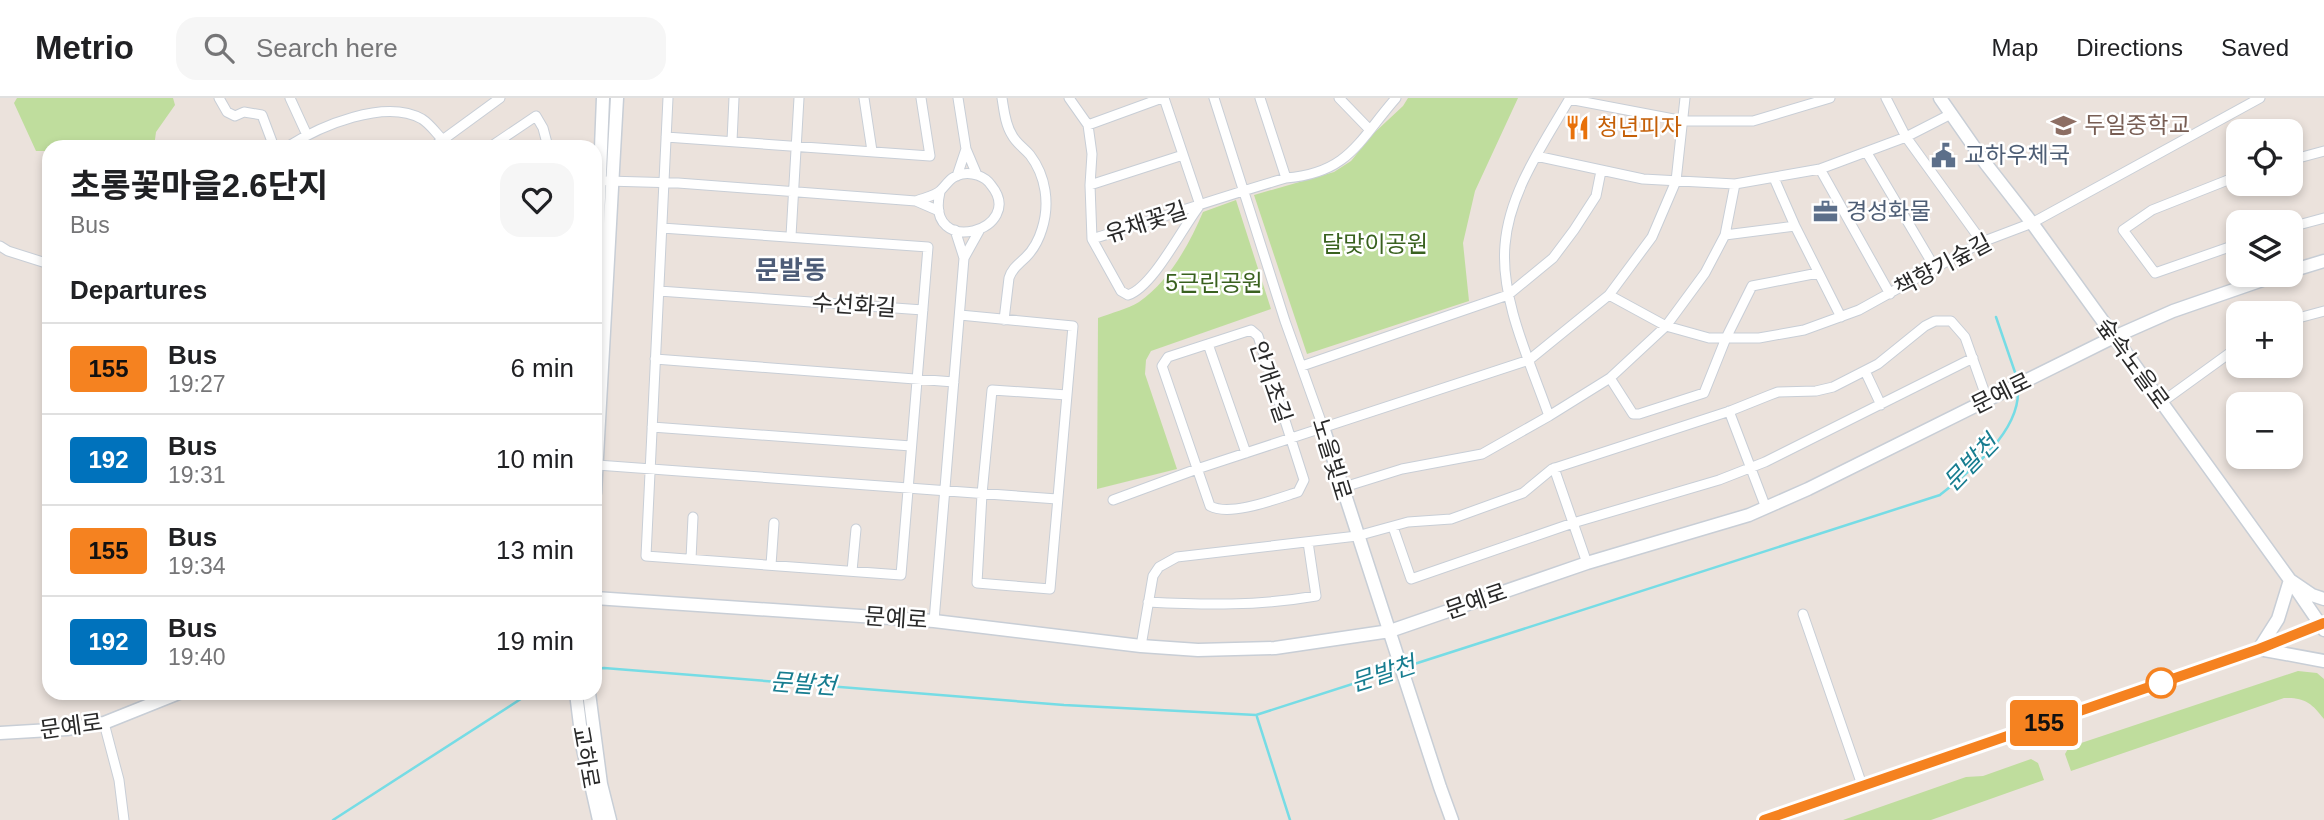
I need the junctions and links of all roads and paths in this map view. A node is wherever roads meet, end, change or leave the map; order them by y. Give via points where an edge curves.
1 (219, 98) edge
2 (290, 98) edge
3 (500, 98) edge
4 (603, 98) edge
5 (617, 98) edge
6 (668, 98) edge
7 (734, 98) edge
8 (799, 98) edge
9 (864, 98) edge
10 (921, 98) edge
11 (971, 98) edge
12 (1002, 98) edge
13 (1069, 98) edge
14 (1163, 98) edge
15 (1214, 98) edge
16 (1260, 98) edge
17 (1339, 98) edge
18 (1396, 98) edge
19 (1685, 98) edge
20 (1830, 98) edge
21 (1886, 98) edge
22 (1940, 98) edge
23 (2260, 98) edge
24 (959, 99) edge
25 (1569, 99) edge
26 (1951, 114) junction
27 (1684, 121) junction
28 (1088, 125) junction
29 (1369, 129) junction
30 (307, 135) junction
31 (666, 137) junction
32 (1906, 137) junction
33 (442, 139) joint
34 (271, 140) edge
35 (299, 140) edge
36 (500, 140) edge
37 (546, 140) edge
38 (732, 141) junction
39 (796, 146) junction
40 (966, 149) junction
41 (872, 151) junction
42 (2324, 151) edge
43 (1867, 153) junction
44 (1184, 155) junction
45 (1536, 156) junction
46 (2303, 157) edge
47 (1820, 169) junction
48 (1601, 171) junction
49 (977, 175) junction
50 (957, 176) junction
51 (1286, 178) junction
52 (1774, 178) junction
53 (603, 180) edge
54 (1676, 181) junction
55 (2226, 181) edge
56 (664, 183) junction
57 (1735, 184) junction
58 (1090, 185) junction
59 (1242, 191) junction
60 (794, 192) junction
61 (940, 192) junction
62 (916, 201) junction
63 (1200, 205) junction
64 (939, 211) junction
65 (2324, 218) edge
66 (2032, 223) junction
67 (2303, 224) edge
68 (1795, 226) junction
69 (602, 228) edge
70 (662, 228) junction
71 (955, 230) junction
72 (979, 231) junction
73 (1726, 235) junction
74 (791, 236) junction
75 (1092, 239) junction
76 (1982, 242) junction
77 (0, 246) edge
78 (2226, 248) edge
79 (964, 258) junction
80 (2324, 261) edge
81 (42, 262) edge
82 (2303, 267) edge
83 (1935, 268) junction
84 (1818, 273) junction
85 (2242, 287) edge
86 (659, 291) junction
87 (1889, 293) junction
88 (1508, 295) junction
89 (1609, 295) junction
90 (923, 310) junction
91 (2324, 310) edge
92 (960, 316) junction
93 (2303, 316) edge
94 (1841, 317) junction
95 (1004, 320) junction
96 (1666, 326) junction
97 (2114, 337) junction
98 (1726, 338) junction
99 (1208, 344) junction
100 (2226, 356) edge
101 (1973, 358) junction
102 (655, 359) junction
103 (1529, 360) junction
104 (1302, 366) junction
105 (1865, 371) junction
106 (917, 378) junction
107 (1610, 378) junction
108 (954, 382) junction
109 (1067, 395) junction
110 (1987, 399) junction
111 (2162, 401) junction
112 (1881, 405) junction
113 (1729, 411) junction
114 (1549, 416) junction
115 (652, 426) junction
116 (1323, 427) junction
117 (1290, 439) junction
118 (911, 446) junction
119 (1245, 453) junction
120 (602, 465) edge
121 (1554, 468) junction
122 (1751, 468) junction
123 (650, 469) junction
124 (1197, 469) junction
125 (908, 488) junction
126 (1341, 488) junction
127 (945, 491) junction
128 (982, 494) junction
129 (1057, 499) junction
130 (1113, 500) dead end
131 (1766, 508) junction
132 (693, 517) dead end
133 (774, 523) dead end
134 (1573, 523) junction
135 (1393, 527) junction
136 (856, 529) dead end
137 (1357, 536) junction
138 (1308, 542) junction
139 (691, 559) junction
140 (1587, 563) junction
141 (771, 565) junction
142 (852, 571) junction
143 (2290, 580) junction
144 (602, 598) edge
145 (2324, 599) edge
146 (1148, 602) junction
147 (1803, 614) dead end
148 (934, 621) junction
149 (2323, 626) edge
150 (1390, 631) junction
151 (1141, 646) junction
152 (2259, 649) junction
153 (2324, 661) edge
154 (162, 700) edge
155 (577, 700) edge
156 (590, 700) edge
157 (104, 723) junction
158 (0, 733) edge
159 (1863, 785) junction
160 (124, 820) edge
161 (599, 820) edge
162 (610, 820) edge
163 (1452, 820) edge
164 (1764, 820) edge

1 - 34 street via 235,116 244,111 262,115
2 - 30 street
3 - 33 street
4 - 53 street
5 - 53 street
6 - 31 street, 수선화길
7 - 38 street
8 - 39 street
9 - 41 street
10 - 41 street via 930,156
11 - 24 street
12 - 95 street via 1011,134 1040,172 1046,203 1038,239 1009,278
13 - 28 street, 유채꽃길
14 - 28 street, 유채꽃길
14 - 44 street, 유채꽃길
15 - 59 street, 노을빛로
16 - 51 street
17 - 29 street
18 - 29 street, 유채꽃길
19 - 27 street
20 - 27 street via 1753,121
21 - 32 street
22 - 26 street, 숲속노을로
23 - 66 street, 책향기숲길
24 - 40 street
25 - 27 street
25 - 45 street
26 - 32 street
26 - 66 street, 숲속노을로
27 - 54 street
28 - 58 street, 유채꽃길
29 - 51 street, 유채꽃길 via 1350,156 1328,169
30 - 33 street via 365,112 405,112 423,120
30 - 35 street
31 - 38 street
31 - 56 street, 수선화길
32 - 43 street
32 - 76 street
36 - 37 street via 536,116
38 - 39 street
39 - 41 street
39 - 60 street
40 - 49 street
40 - 50 street
42 - 46 street
43 - 47 street
43 - 83 street
44 - 58 street
44 - 63 street, 유채꽃길
45 - 48 street
45 - 88 street via 1513,208 1505,245
47 - 52 street
47 - 87 street
48 - 54 street
48 - 88 street via 1597,195 1553,258
49 - 50 street
49 - 72 street via 991,184 998,203 992,221
50 - 61 street
51 - 59 street, 유채꽃길
52 - 57 street
52 - 68 street
53 - 56 street
53 - 69 street
54 - 57 street
54 - 89 street via 1652,237
55 - 78 street via 2152,210 2123,230 2155,273
56 - 60 street
56 - 70 street, 수선화길
57 - 73 street
58 - 75 street, 유채꽃길
59 - 63 street, 유채꽃길
59 - 104 street, 노을빛로
60 - 62 street
60 - 74 street
61 - 62 street
61 - 64 street
62 - 64 street
63 - 75 street, 유채꽃길
63 - 75 street, 유채꽃길 via 1154,275 1128,295 1121,291
64 - 71 street
65 - 67 street
66 - 76 street, 책향기숲길
66 - 97 street, 숲속노을로
68 - 73 street
68 - 84 street
70 - 74 street, 수선화길
70 - 86 street, 수선화길
71 - 72 street
71 - 79 street
72 - 79 street
73 - 96 street
74 - 90 street, 수선화길 via 928,247
76 - 83 street, 책향기숲길
77 - 81 street
79 - 92 street
80 - 82 street
83 - 87 street, 책향기숲길
84 - 94 street
84 - 98 street via 1752,286
85 - 97 street, 문예로
86 - 90 street, 수선화길
86 - 102 street, 수선화길
87 - 94 street, 책향기숲길
88 - 103 street
88 - 104 street
89 - 96 street, 책향기숲길
89 - 103 street
90 - 106 street, 수선화길
91 - 93 street
92 - 95 street
92 - 108 street
94 - 98 street, 책향기숲길 via 1804,330
95 - 109 street via 1073,326
96 - 98 street, 책향기숲길
96 - 107 street
97 - 110 street, 문예로
97 - 111 street, 숲속노을로
98 - 107 street via 1704,393 1633,414
99 - 117 street, 안개초길 via 1251,330 1258,336
99 - 119 street, 안개초길
99 - 124 street, 안개초길 via 1168,357 1162,366
100 - 111 street
101 - 105 street via 1961,330 1951,321 1935,321
101 - 110 street
101 - 112 street
102 - 106 street
102 - 115 street, 수선화길
103 - 114 street
103 - 116 street
104 - 116 street, 노을빛로
105 - 112 street
105 - 113 street via 1824,390 1778,392
106 - 108 street
106 - 118 street, 수선화길
107 - 114 street
108 - 127 street
109 - 128 street via 992,390
109 - 129 street
110 - 131 street, 문예로
111 - 143 street, 숲속노을로
112 - 122 street
113 - 121 street
113 - 122 street
114 - 126 street via 1482,454 1402,469
115 - 118 street
115 - 123 street, 수선화길
116 - 117 street
116 - 126 street, 노을빛로
117 - 119 street, 안개초길
117 - 124 street, 안개초길 via 1304,480 1298,492 1218,510 1210,506
118 - 125 street, 수선화길
119 - 124 street, 안개초길
120 - 123 street
121 - 134 street
121 - 135 street via 1516,496 1451,519
122 - 131 street
122 - 134 street
123 - 125 street
123 - 139 street, 수선화길 via 646,556
124 - 130 street
125 - 127 street
125 - 142 street, 수선화길 via 901,575
126 - 137 street, 노을빛로
127 - 128 street
127 - 148 street
128 - 129 street
128 - 129 street via 977,583 1050,589
131 - 140 street, 문예로
132 - 139 street
133 - 141 street
134 - 135 street via 1411,579
134 - 140 street
135 - 137 street
136 - 142 street
137 - 138 street
137 - 150 street, 노을빛로
138 - 146 street via 1177,557 1153,576
138 - 146 street via 1316,596 1228,605
139 - 141 street, 수선화길
140 - 150 street, 문예로
141 - 142 street, 수선화길
143 - 145 street
143 - 149 street, 숲속노을로
143 - 152 street via 2278,619
144 - 148 street, 문예로
146 - 151 street
147 - 159 street
148 - 151 street, 문예로
149 - 152 street
150 - 151 street, 문예로 via 1275,648
150 - 163 street, 노을빛로
152 - 153 street
152 - 159 street
154 - 157 street, 문예로
155 - 161 street, 교하로
156 - 162 street, 교하로
157 - 158 street, 문예로
157 - 160 street
159 - 164 street

